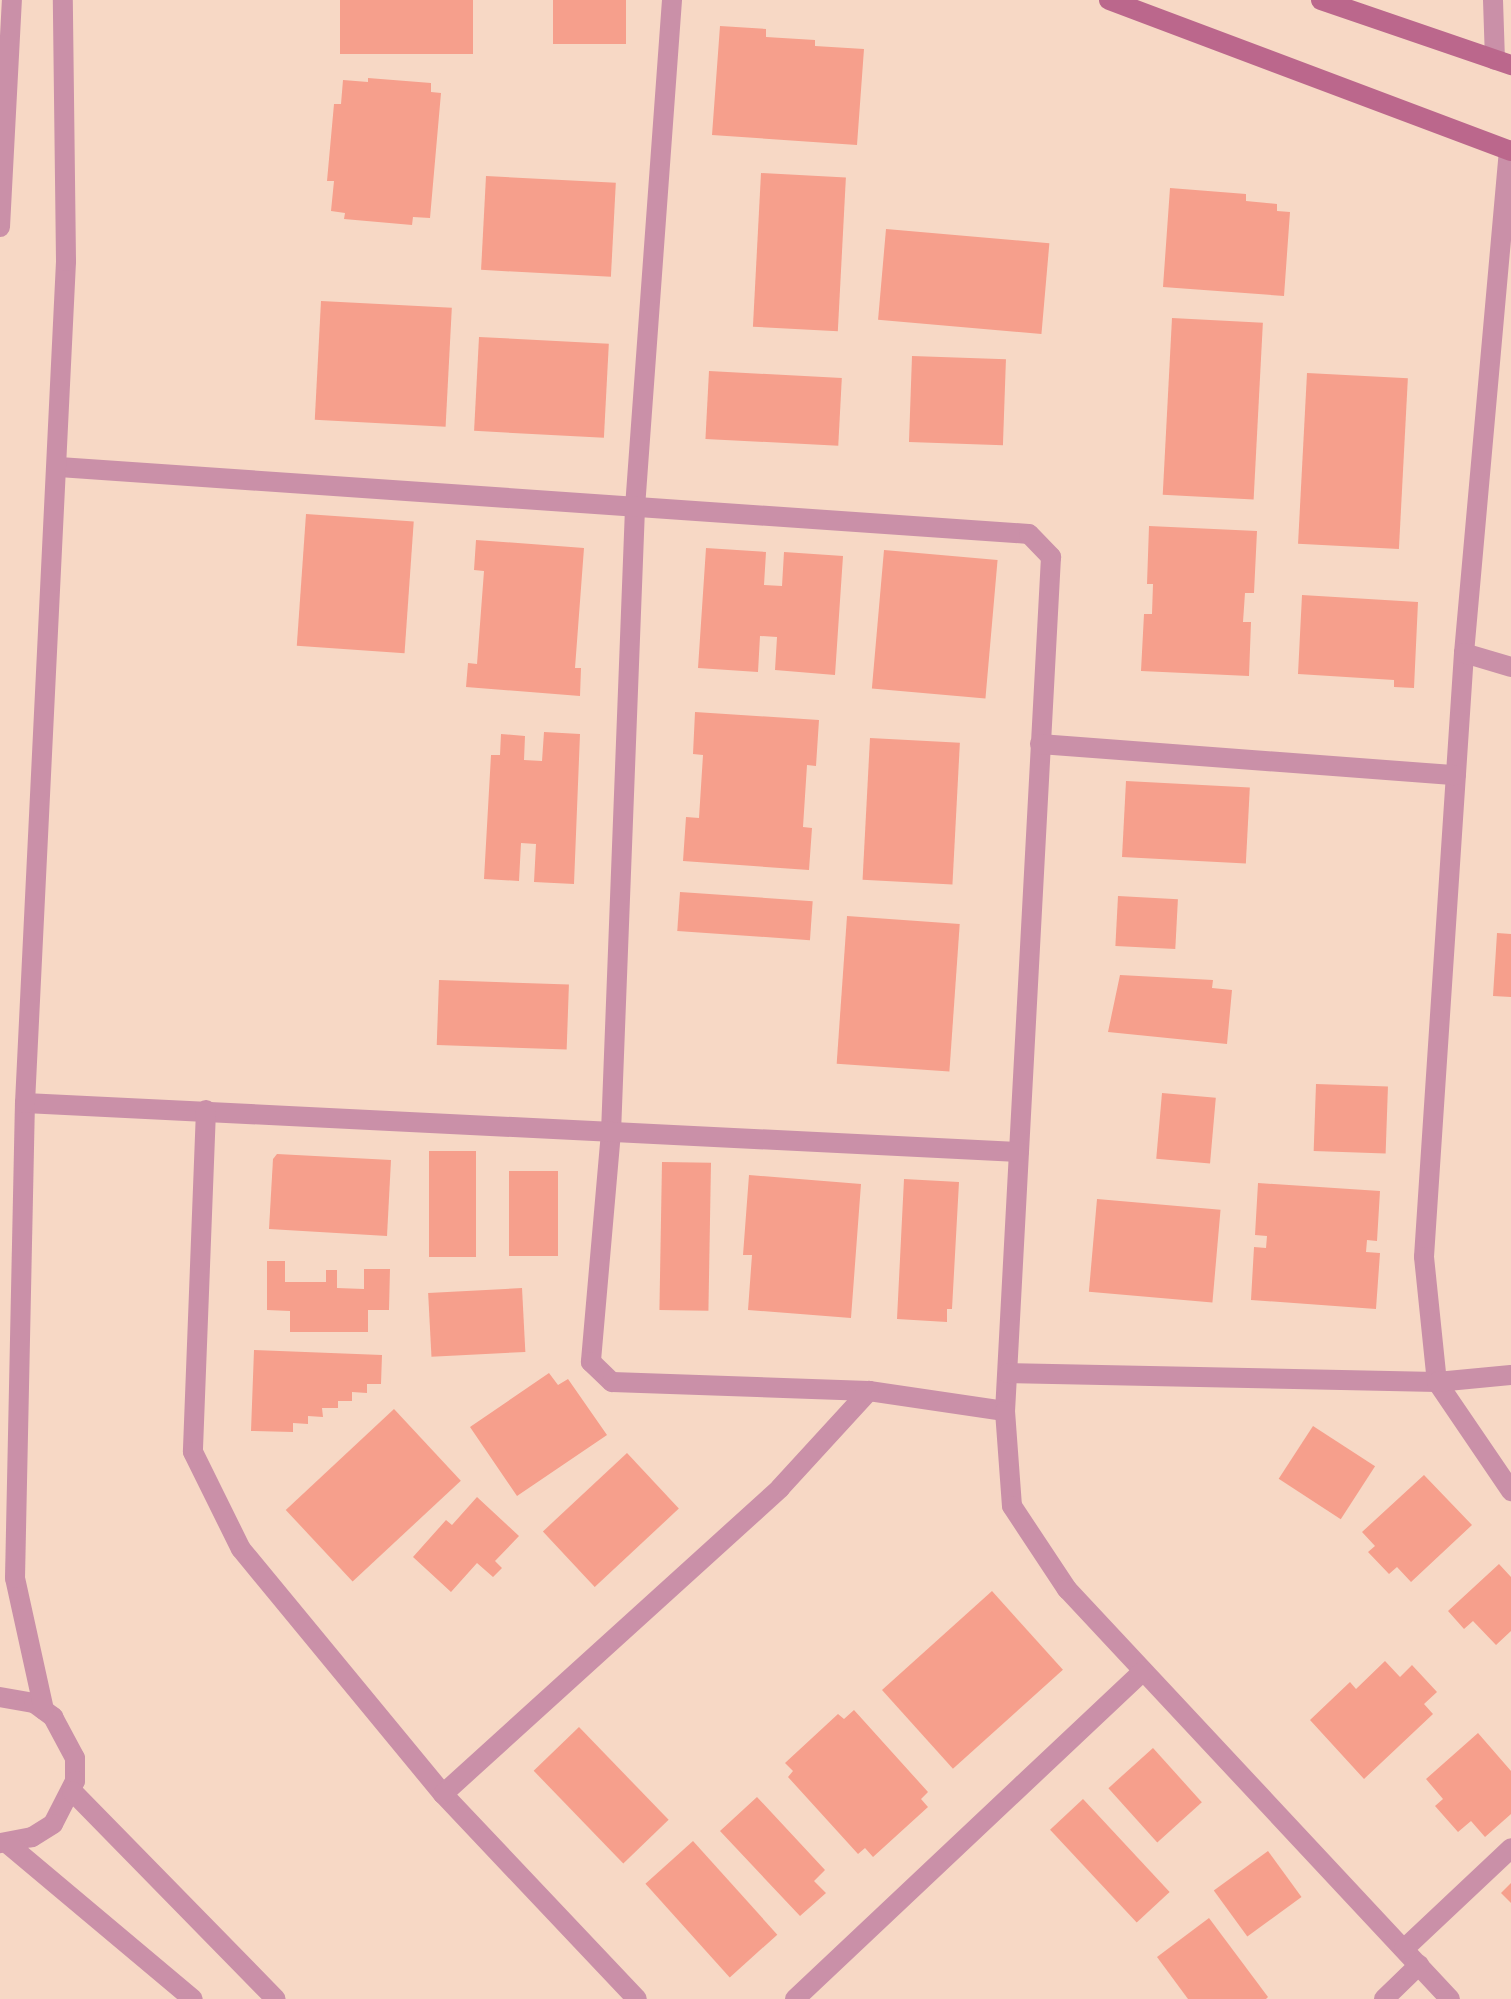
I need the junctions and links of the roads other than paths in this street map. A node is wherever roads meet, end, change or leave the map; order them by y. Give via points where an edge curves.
1 (12, 0) edge
2 (63, 0) edge
3 (672, 0) edge
4 (1109, 0) edge
5 (1321, 0) edge
6 (1493, 0) edge
7 (1503, 62) edge
8 (1510, 150) edge
9 (0, 227) edge
10 (59, 467) junction
11 (635, 508) junction
12 (1464, 653) junction
13 (1511, 667) edge
14 (1040, 744) junction
15 (1456, 775) junction
16 (25, 1103) junction
17 (206, 1110) junction
18 (611, 1132) junction
19 (1019, 1152) junction
20 (1008, 1373) junction
21 (1511, 1375) edge
22 (1437, 1382) junction
23 (869, 1391) junction
24 (1005, 1411) junction
25 (1511, 1491) edge
26 (1143, 1671) junction
27 (0, 1697) edge
28 (44, 1710) junction
29 (72, 1791) junction
30 (443, 1794) junction
31 (4, 1843) edge
32 (1511, 1848) edge
33 (1404, 1949) junction
34 (1419, 1965) junction
35 (188, 1996) edge
36 (276, 1999) edge
37 (637, 1999) edge
38 (795, 1999) edge
39 (1384, 1999) edge
40 (1450, 1999) edge

1 - 9 street
2 - 10 street via 66,261
3 - 11 street
4 - 8 main road
5 - 7 main road
6 - 7 street
8 - 12 street
10 - 11 street
10 - 16 street
11 - 14 street via 1029,534 1051,557
11 - 18 street
12 - 13 street
12 - 15 street
14 - 15 street
14 - 19 street
15 - 22 street via 1424,1257
16 - 17 street
16 - 28 street via 15,1578
17 - 18 street
17 - 30 street via 193,1452 241,1549
18 - 19 street
18 - 23 street via 591,1362 612,1382
19 - 20 street
20 - 22 street
20 - 24 street
21 - 22 street
22 - 25 street
23 - 24 street
23 - 30 street via 780,1488
24 - 26 street via 1012,1506 1067,1589
26 - 33 street
26 - 38 street
27 - 28 street
28 - 29 street via 67,1736 75,1758
29 - 31 street via 53,1824 32,1837
29 - 36 street
30 - 37 street
31 - 35 street
32 - 33 street
33 - 34 street
34 - 39 street
34 - 40 street

